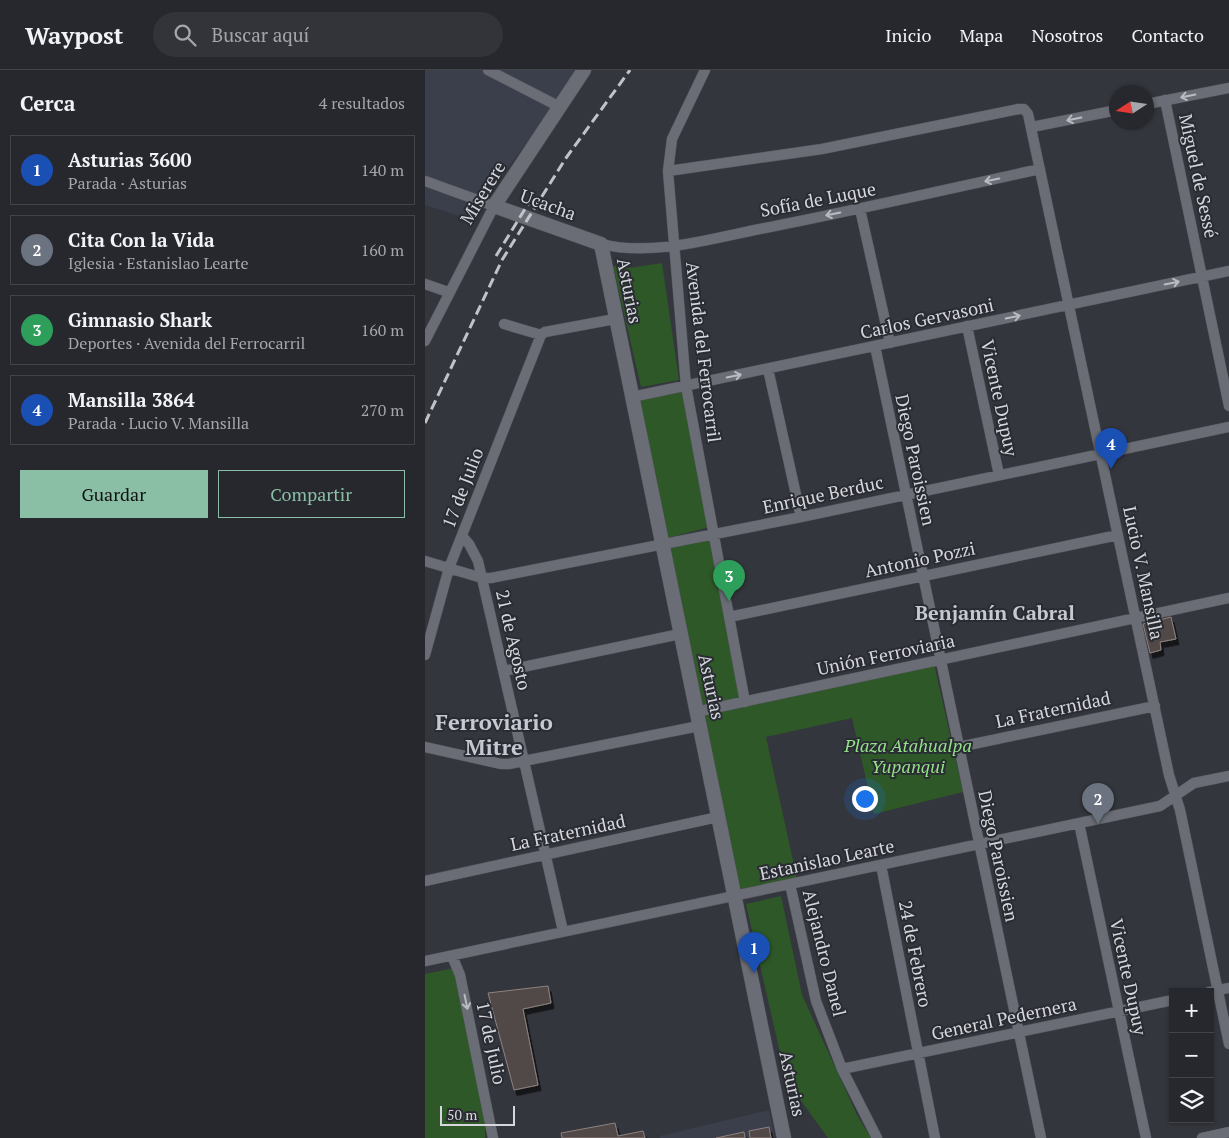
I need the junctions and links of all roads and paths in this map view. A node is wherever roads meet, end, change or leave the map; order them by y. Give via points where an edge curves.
1 (488, 70) edge
2 (583, 70) edge
3 (705, 70) edge
4 (1229, 88) edge
5 (1165, 100) junction
6 (1154, 102) edge
7 (560, 107) junction
8 (1109, 112) edge
9 (1032, 127) junction
10 (1039, 169) junction
11 (667, 171) junction
12 (425, 181) edge
13 (494, 206) junction
14 (860, 209) junction
15 (601, 244) junction
16 (673, 246) junction
17 (1229, 271) edge
18 (1202, 277) junction
19 (425, 284) edge
20 (448, 292) junction
21 (1068, 306) junction
22 (615, 319) junction
23 (504, 324) dead end
24 (967, 326) junction
25 (541, 335) junction
26 (425, 341) edge
27 (890, 343) junction
28 (875, 346) junction
29 (768, 369) junction
30 (686, 386) junction
31 (632, 397) junction
32 (1229, 406) edge
33 (1229, 427) edge
34 (1101, 454) junction
35 (999, 475) junction
36 (906, 495) junction
37 (801, 517) junction
38 (713, 534) junction
39 (1118, 535) junction
40 (462, 536) junction
41 (661, 544) junction
42 (425, 561) edge
43 (449, 568) junction
44 (923, 576) junction
45 (482, 578) junction
46 (1229, 598) edge
47 (729, 617) junction
48 (1136, 617) junction
49 (681, 634) junction
50 (425, 655) edge
51 (941, 660) junction
52 (504, 671) junction
53 (745, 702) junction
54 (1155, 706) junction
55 (696, 712) junction
56 (699, 726) junction
57 (425, 747) edge
58 (959, 747) junction
59 (523, 761) junction
60 (1229, 776) edge
61 (1176, 795) junction
62 (718, 818) junction
63 (1079, 823) junction
64 (979, 844) junction
65 (545, 855) junction
66 (881, 865) junction
67 (425, 881) edge
68 (790, 884) junction
69 (734, 895) junction
70 (563, 931) junction
71 (452, 956) junction
72 (425, 961) edge
73 (1219, 990) edge
74 (1169, 1001) edge
75 (1119, 1011) junction
76 (1019, 1032) junction
77 (1229, 1044) edge
78 (918, 1053) junction
79 (842, 1069) junction
80 (1229, 1132) edge
81 (493, 1138) edge
82 (784, 1138) edge
83 (877, 1138) edge
84 (935, 1138) edge
85 (1041, 1138) edge
86 (1146, 1138) edge
87 (1202, 1138) edge

1 - 7 street
2 - 7 street, Miserere
3 - 11 street, Avenida del Ferrocarril via 675,131
4 -> 5 street
5 - 6 street
5 - 18 street, Miguel de Sessé
7 - 13 street, Miserere
8 -> 9 street
9 - 10 street, Lucio V. Mansilla
9 - 11 street, Lucio V. Mansilla via 1024,110 784,156 753,157
10 -> 14 street, Sofía de Luque
10 - 21 street, Lucio V. Mansilla
11 - 16 street, Avenida del Ferrocarril
12 - 13 street, Ucacha
13 - 15 street, Ucacha
13 - 20 street, Miserere
14 -> 16 street, Sofía de Luque
14 - 27 street
15 - 16 street, Sofía de Luque via 635,249
15 - 22 street, Asturias
16 - 30 street, Avenida del Ferrocarril
17 - 18 street, Carlos Gervasoni
21 -> 18 street, Carlos Gervasoni
18 - 32 street, Miguel de Sessé
19 - 20 street
20 - 26 street, Miserere
24 -> 21 street, Carlos Gervasoni
21 - 34 street, Lucio V. Mansilla
22 - 25 street
22 - 31 street, Asturias
23 - 25 street
24 - 27 street, Carlos Gervasoni
24 - 35 street, Vicente Dupuy
25 - 40 street, 17 de Julio
27 - 28 street, Carlos Gervasoni
28 - 29 street, Carlos Gervasoni
28 - 36 street, Diego Paroissien
30 -> 29 street, Carlos Gervasoni
29 - 37 street
30 - 31 street, Carlos Gervasoni
30 - 38 street, Avenida del Ferrocarril
31 - 41 street, Asturias
33 - 34 street, Enrique Berduc
34 - 35 street, Enrique Berduc
34 - 39 street, Lucio V. Mansilla
35 - 36 street, Enrique Berduc
36 - 37 street, Enrique Berduc
36 - 44 street, Diego Paroissien
37 - 38 street, Enrique Berduc
38 - 41 street, Enrique Berduc
38 - 47 street, Avenida del Ferrocarril
39 - 44 street, Antonio Pozzi
39 - 48 street, Lucio V. Mansilla
40 - 43 street, 17 de Julio
40 - 45 street, 21 de Agosto via 478,561
41 - 45 street, Enrique Berduc
41 - 49 street, Asturias
42 - 43 street, Enrique Berduc
43 - 45 street, Enrique Berduc
43 - 50 street, 17 de Julio
44 - 47 street, Antonio Pozzi
44 - 51 street, Diego Paroissien
45 - 52 street, 21 de Agosto
46 - 48 street, Unión Ferroviaria
47 - 53 street, Avenida del Ferrocarril
48 - 51 street, Unión Ferroviaria
48 - 54 street, Lucio V. Mansilla
49 - 52 street
49 - 55 street, Asturias
51 - 53 street, Unión Ferroviaria
51 - 58 street, Diego Paroissien
52 - 59 street, 21 de Agosto
53 - 55 street, Unión Ferroviaria
54 - 58 street, La Fraternidad
54 - 61 street, Lucio V. Mansilla
55 - 56 street, Asturias
56 - 59 street
56 - 62 street, Asturias
57 - 59 street via 501,764
58 - 64 street, Diego Paroissien
59 - 65 street, 21 de Agosto
60 - 61 street, Estanislao Learte via 1194,783
61 - 63 street, Estanislao Learte via 1160,806
61 - 73 street, Lucio V. Mansilla
62 - 65 street, La Fraternidad
62 - 69 street, Asturias
63 - 64 street, Estanislao Learte
63 - 75 street, Vicente Dupuy
64 - 66 street, Estanislao Learte
64 - 76 street, Diego Paroissien
65 - 67 street, La Fraternidad
65 - 70 street, 21 de Agosto
66 - 68 street, Estanislao Learte
66 - 78 street, 24 de Febrero
68 - 69 street, Estanislao Learte
68 - 79 street, Alejandro Danel via 816,1001
69 - 70 street, Estanislao Learte
69 - 82 street, Asturias
70 - 71 street, Estanislao Learte
71 - 72 street, Estanislao Learte
71 -> 81 street, 17 de Julio via 460,975
73 - 77 street, Lucio V. Mansilla
74 - 75 street, General Pedernera
75 - 76 street, General Pedernera
75 - 86 street, Vicente Dupuy
76 - 78 street, General Pedernera
76 - 85 street, Diego Paroissien
78 - 79 street, General Pedernera
78 - 84 street, 24 de Febrero
79 - 83 street, Alejandro Danel
80 - 87 street

